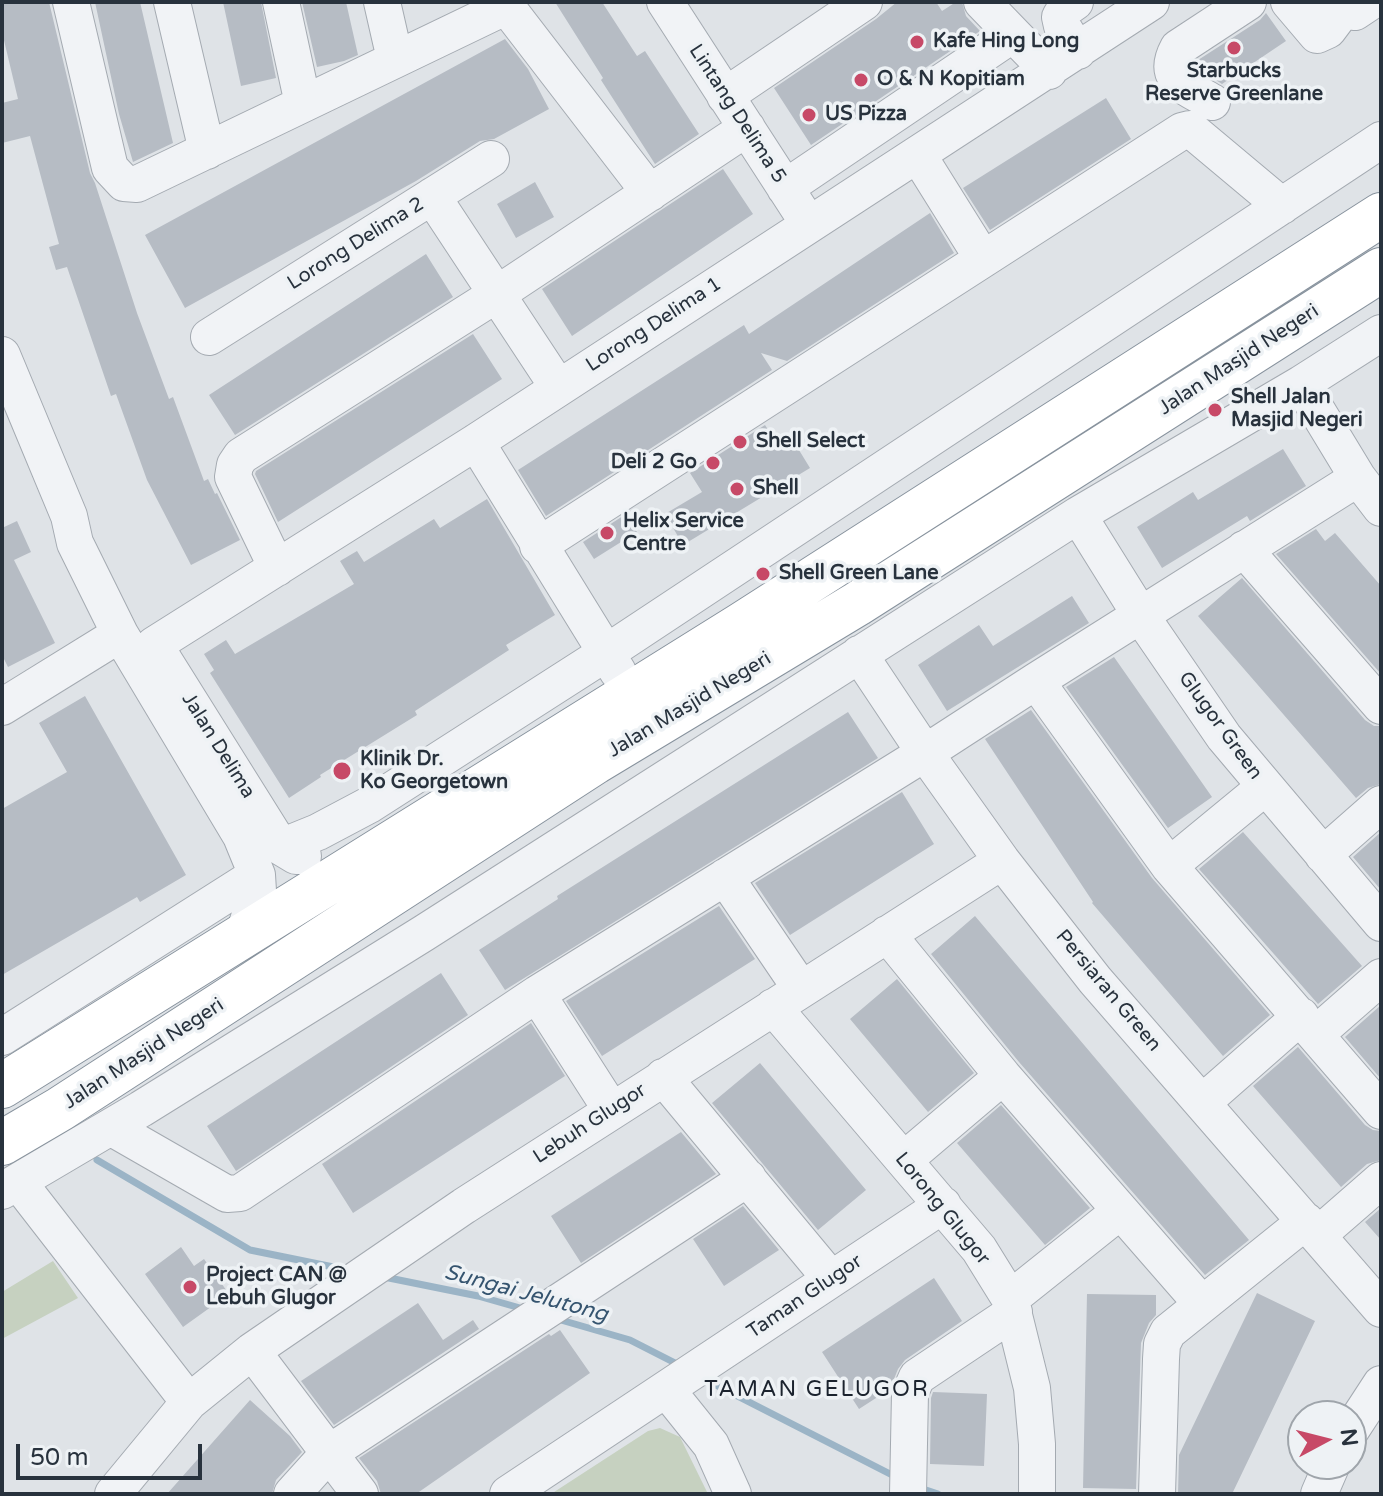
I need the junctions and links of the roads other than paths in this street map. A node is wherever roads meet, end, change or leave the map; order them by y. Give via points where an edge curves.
1 (71, 2) edge
2 (172, 2) edge
3 (281, 2) edge
4 (382, 2) edge
5 (665, 2) edge
6 (864, 2) edge
7 (982, 2) edge
8 (1075, 2) edge
9 (1151, 2) edge
10 (1248, 2) edge
11 (1289, 2) edge
12 (504, 4) edge
13 (1352, 5) edge
14 (1013, 34) junction
15 (1078, 51) junction
16 (395, 59) junction
17 (1049, 71) junction
18 (725, 96) junction
19 (1212, 102) dead end
20 (303, 104) junction
21 (747, 128) junction
22 (1381, 140) edge
23 (207, 151) junction
24 (918, 155) junction
25 (491, 159) dead end
26 (785, 188) junction
27 (650, 193) junction
28 (432, 196) junction
29 (1282, 206) junction
30 (1381, 215) edge
31 (809, 225) junction
32 (983, 259) junction
33 (1381, 270) edge
34 (497, 294) junction
35 (1381, 333) edge
36 (209, 337) dead end
37 (2, 355) edge
38 (1301, 384) junction
39 (558, 387) junction
40 (476, 442) junction
41 (858, 487) junction
42 (1372, 490) edge
43 (1078, 515) junction
44 (69, 516) junction
45 (887, 531) junction
46 (538, 546) junction
47 (1244, 549) junction
48 (277, 568) junction
49 (1141, 616) junction
50 (120, 634) junction
51 (154, 645) junction
52 (606, 653) junction
53 (859, 654) junction
54 (1036, 681) junction
55 (630, 693) junction
56 (1381, 706) edge
57 (2, 707) edge
58 (925, 753) junction
59 (1265, 787) junction
60 (1381, 804) edge
61 (427, 821) junction
62 (281, 847) junction
63 (1323, 855) junction
64 (1002, 861) junction
65 (1169, 866) junction
66 (257, 875) junction
67 (725, 877) junction
68 (1381, 923) edge
69 (244, 933) junction
70 (887, 934) junction
71 (1381, 977) edge
72 (537, 994) junction
73 (787, 998) junction
74 (1308, 1025) junction
75 (2, 1037) edge
76 (142, 1054) junction
77 (1003, 1076) junction
78 (663, 1077) junction
79 (2, 1086) edge
80 (76, 1099) junction
81 (1203, 1102) junction
82 (139, 1110) junction
83 (612, 1111) junction
84 (1381, 1111) edge
85 (2, 1143) edge
86 (904, 1160) junction
87 (748, 1178) junction
88 (1381, 1180) edge
89 (11, 1187) edge
90 (943, 1205) junction
91 (1119, 1212) junction
92 (1312, 1228) junction
93 (831, 1279) junction
94 (1202, 1304) junction
95 (1012, 1306) junction
96 (1381, 1309) edge
97 (252, 1351) junction
98 (1381, 1384) edge
99 (672, 1386) junction
100 (189, 1402) junction
101 (1367, 1405) edge
102 (329, 1453) junction
103 (908, 1485) edge
104 (113, 1494) edge
105 (292, 1494) edge
106 (360, 1494) edge
107 (508, 1494) edge
108 (733, 1494) edge
109 (1037, 1494) edge
110 (1157, 1494) edge

1 - 23 street via 110,168 124,183 137,184
2 - 23 street
3 - 20 street
4 - 16 street
5 - 18 street, Lintang Delima 5
6 - 18 street
7 - 14 street
8 - 15 street via 1060,17
9 - 15 street, Lorong Delima 1
10 - 19 street via 1178,48 1172,60 1175,80
11 - 13 street via 1317,35
12 - 16 street
12 - 27 street
14 - 17 street
14 - 26 street
15 - 17 street, Lorong Delima 1
16 - 20 street
17 - 24 street, Lorong Delima 1
18 - 21 street, Lintang Delima 5
20 - 23 street
21 - 26 street, Lintang Delima 5
21 - 27 street
22 - 29 street
24 - 31 street, Lorong Delima 1
24 - 32 street
25 - 28 street
26 - 31 street, Lintang Delima 5
27 - 34 street
28 - 34 street, Lorong Delima 2
28 - 36 street, Lorong Delima 2
29 - 32 street via 1190,129
29 - 41 street
30 - 45 highway, Jalan Masjid Negeri
31 - 39 street, Lorong Delima 1
32 - 46 street
33 - 76 highway, Jalan Masjid Negeri via 857,604 595,762
34 - 39 street, Lorong Delima 2
34 - 48 street via 241,456 233,477
35 - 38 street
37 - 44 street, Jalan Delima
38 - 42 street
38 - 43 street
39 - 40 street, Lorong Delima 1
40 - 46 street
40 - 48 street, Lorong Delima 1
41 - 45 street
41 - 52 street
42 - 47 street
43 - 49 street, Glugor Green
43 - 53 street
44 - 50 street, Jalan Delima via 75,543
44 - 51 street, Jalan Delima via 89,536
45 - 55 highway, Jalan Masjid Negeri
46 - 52 street
47 - 49 street
47 - 56 street
48 - 51 street, Lorong Delima 1
49 - 54 street
49 - 59 street, Glugor Green
50 - 57 street
50 - 66 street, Jalan Delima via 241,836
51 - 62 street, Jalan Delima
52 - 55 street
52 - 62 street via 369,805
53 - 58 street, Persiaran Green
53 - 82 street
54 - 58 street
54 - 65 street
55 - 61 highway, Jalan Masjid Negeri
58 - 64 street, Persiaran Green
58 - 67 street
59 - 63 street, Glugor Green
59 - 65 street
60 - 63 street
61 - 62 street via 381,825 311,856 296,856
61 - 69 highway, Jalan Masjid Negeri
63 - 68 street, Glugor Green
64 - 70 street, Lebuh Glugor
64 - 81 street, Persiaran Green via 1095,980
65 - 74 street
66 - 69 street via 258,891
66 - 75 street
67 - 72 street
67 - 73 street, Lorong Glugor
69 - 79 highway, Jalan Masjid Negeri
70 - 73 street, Lebuh Glugor
70 - 77 street
71 - 74 street
72 - 82 street via 240,1193 227,1194
72 - 83 street
73 - 78 street, Lebuh Glugor
73 - 86 street, Lorong Glugor
74 - 81 street
74 - 84 street
76 - 80 highway, Jalan Masjid Negeri
76 - 82 street
77 - 86 street
77 - 91 street
78 - 83 street, Lebuh Glugor
78 - 87 street
80 - 82 street
80 - 85 highway, Jalan Masjid Negeri
81 - 92 street, Persiaran Green
82 - 89 street
83 - 97 street, Lebuh Glugor
86 - 90 street, Lorong Glugor
87 - 93 street
87 - 102 street
88 - 92 street
89 - 100 street
90 - 93 street, Taman Glugor
90 - 95 street, Lorong Glugor via 979,1249
91 - 94 street
91 - 95 street
92 - 94 street
92 - 96 street, Persiaran Green
93 - 99 street, Taman Glugor
94 - 110 street via 1168,1332 1162,1344
95 - 103 street via 917,1377 910,1393
95 - 109 street, Lorong Glugor via 1032,1388
97 - 100 street, Lebuh Glugor
97 - 102 street
98 - 101 street
99 - 107 street, Taman Glugor
99 - 108 street via 711,1445
100 - 104 street, Lebuh Glugor
102 - 105 street
102 - 106 street

